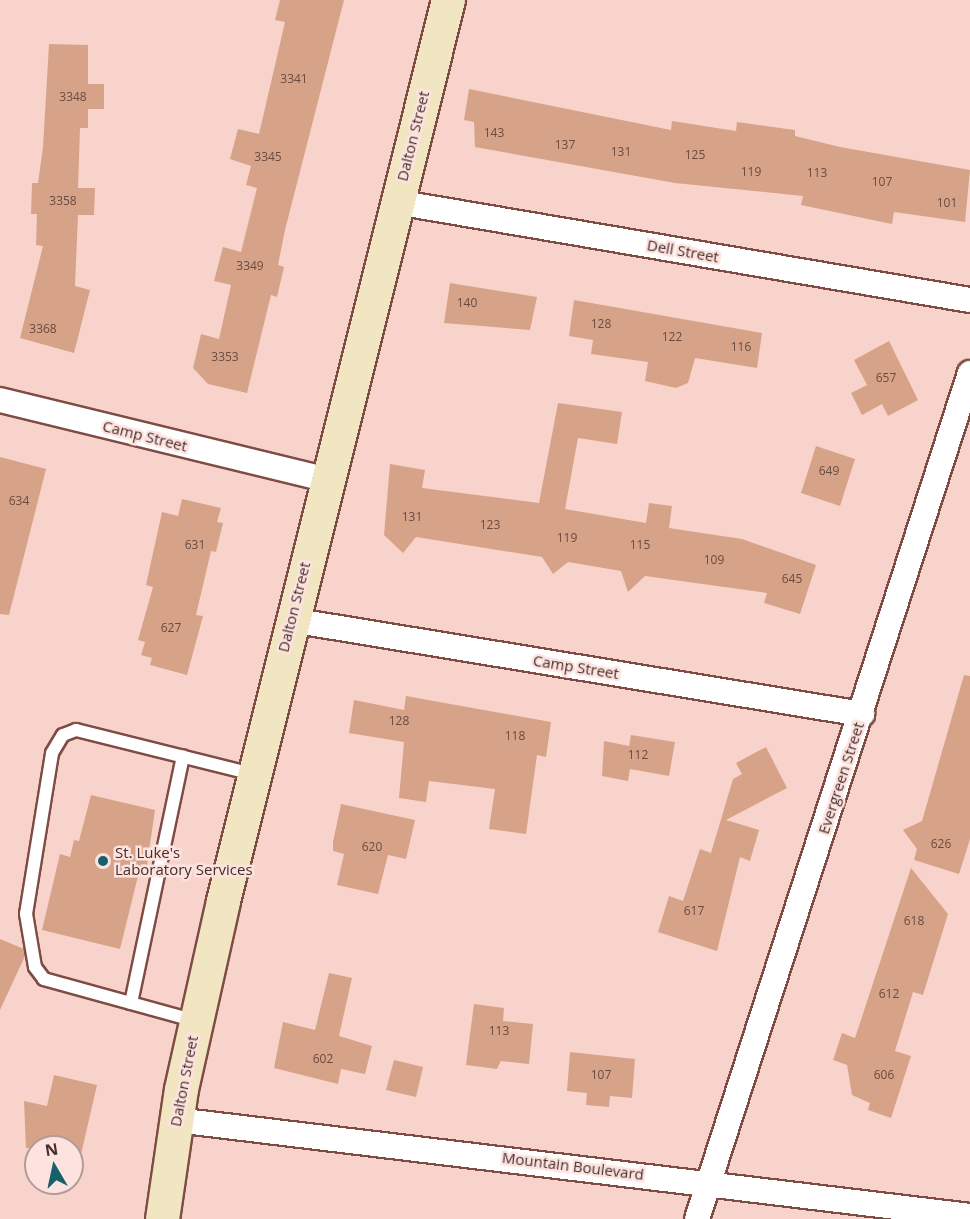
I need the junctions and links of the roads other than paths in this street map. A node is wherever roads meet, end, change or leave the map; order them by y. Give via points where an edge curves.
1 (448, 0) edge
2 (396, 202) junction
3 (970, 300) edge
4 (970, 373) edge
5 (0, 400) edge
6 (326, 479) junction
7 (291, 620) junction
8 (862, 714) junction
9 (183, 756) junction
10 (254, 774) junction
11 (131, 1003) junction
12 (196, 1021) junction
13 (176, 1120) junction
14 (709, 1182) junction
15 (158, 1210) edge
16 (957, 1216) edge
17 (697, 1219) edge

1 - 2 main road, Dalton Street
2 - 3 street, Dell Street
2 - 6 main road, Dalton Street
4 - 8 street, Evergreen Street
5 - 6 street, Camp Street
6 - 7 main road, Dalton Street
7 - 8 street, Camp Street
7 - 10 main road, Dalton Street
8 - 14 street, Evergreen Street
9 - 10 lane
9 - 11 lane
9 - 11 lane via 76,730 63,735 52,753 26,914 35,967 44,979
10 - 12 main road, Dalton Street
11 - 12 lane
12 - 13 main road, Dalton Street
13 - 14 street, Mountain Boulevard
13 - 15 main road, Dalton Street
14 - 16 street, Mountain Boulevard
14 - 17 street, Evergreen Street

